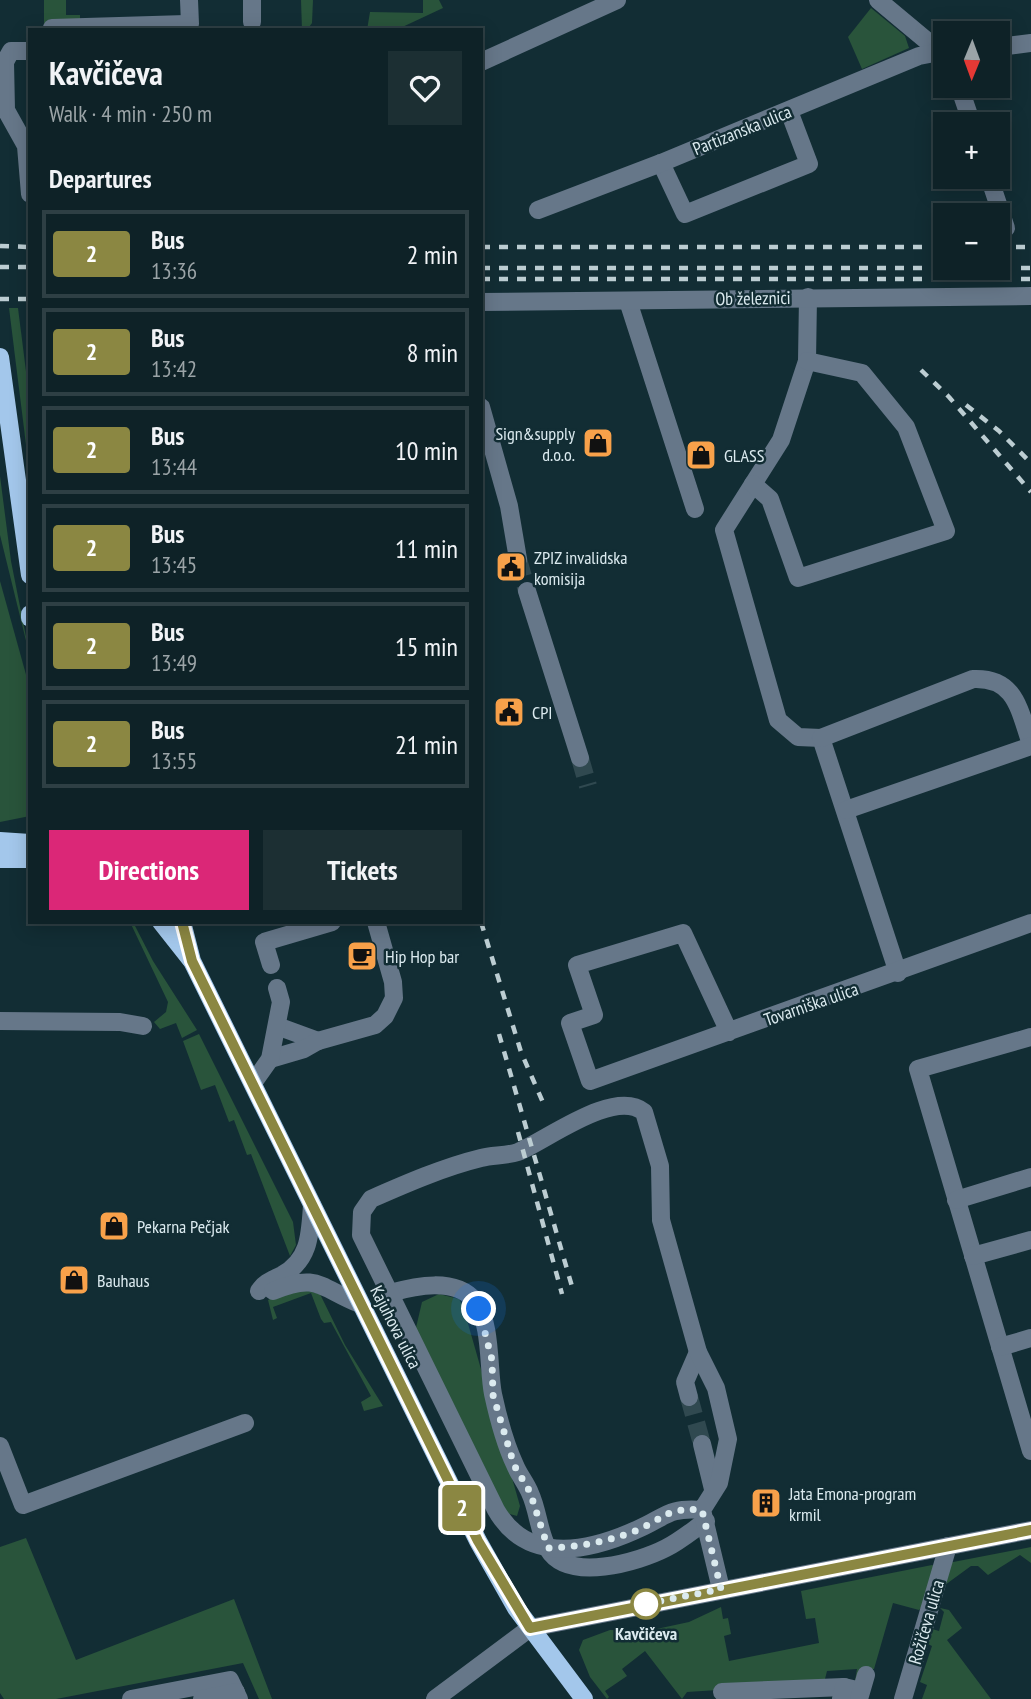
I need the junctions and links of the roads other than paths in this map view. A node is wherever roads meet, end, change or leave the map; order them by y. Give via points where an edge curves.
1 (189, 0) edge
2 (252, 0) edge
3 (617, 0) edge
4 (878, 0) edge
5 (252, 22) dead end
6 (186, 27) edge
7 (52, 28) edge
8 (933, 43) edge
9 (1031, 43) edge
10 (1010, 46) edge
11 (28, 51) edge
12 (933, 56) edge
13 (483, 61) edge
14 (789, 111) junction
15 (661, 163) junction
16 (28, 170) edge
17 (538, 210) dead end
18 (808, 297) junction
19 (628, 301) junction
20 (1029, 301) edge
21 (483, 302) edge
22 (0, 357) edge
23 (807, 361) junction
24 (483, 414) edge
25 (753, 484) junction
26 (695, 509) dead end
27 (518, 559) tunnel mouth
28 (28, 560) edge
29 (527, 590) tunnel mouth
30 (821, 738) junction
31 (1031, 745) edge
32 (580, 758) tunnel mouth
33 (846, 810) junction
34 (28, 835) edge
35 (5, 841) edge
36 (28, 843) edge
37 (0, 859) edge
38 (28, 859) edge
39 (1031, 923) edge
40 (163, 924) edge
41 (183, 924) edge
42 (326, 924) edge
43 (377, 924) edge
44 (192, 961) junction
45 (271, 965) dead end
46 (898, 973) junction
47 (277, 988) dead end
48 (0, 1021) edge
49 (143, 1026) dead end
50 (277, 1026) junction
51 (729, 1032) junction
52 (1031, 1037) edge
53 (318, 1041) junction
54 (270, 1059) junction
55 (253, 1083) junction
56 (1031, 1177) edge
57 (957, 1200) junction
58 (312, 1205) junction
59 (1031, 1240) edge
60 (973, 1256) junction
61 (390, 1293) junction
62 (360, 1304) junction
63 (1031, 1338) edge
64 (1000, 1347) junction
65 (698, 1352) junction
66 (689, 1397) tunnel mouth
67 (246, 1423) dead end
68 (702, 1444) tunnel mouth
69 (0, 1446) edge
70 (1031, 1451) edge
71 (713, 1489) junction
72 (704, 1515) junction
73 (1031, 1530) edge
74 (948, 1546) junction
75 (548, 1548) junction
76 (721, 1589) junction
77 (530, 1628) junction
78 (854, 1690) edge
79 (722, 1692) dead end
80 (237, 1696) edge
81 (131, 1699) edge
82 (202, 1699) edge
83 (435, 1699) edge
84 (584, 1699) edge
85 (903, 1699) edge

1 - 6 street via 190,24
2 - 5 street
3 - 13 street
4 - 8 street
6 - 7 street
9 - 10 street
11 - 16 street via 11,51 5,62 6,110 26,146
12 - 14 street, Partizanska ulica
14 - 15 street, Partizanska ulica
14 - 15 street via 809,164 685,214
15 - 17 street, Partizanska ulica
18 - 19 street, Ob železnici
18 - 20 street, Ob železnici
18 - 23 street
19 - 21 street, Ob železnici
19 - 26 street
22 - 28 main road
23 - 25 street via 780,440
23 - 25 street via 862,373 906,427 946,531 798,578 770,499
24 - 27 street via 509,506
25 - 30 street via 724,530 778,720 798,737
29 - 32 street
30 - 31 street via 972,679 986,678 1013,694
30 - 33 street
31 - 33 street
33 - 46 street
34 - 35 main road
35 - 36 main road
37 - 38 main road
39 - 46 street, Tovarniška ulica
40 - 44 main road, Kajuhova ulica
41 - 44 main road, Kajuhova ulica
42 - 45 street via 264,942
43 - 53 street via 393,982 392,1007 375,1025
44 - 55 main road, Kajuhova ulica
46 - 51 street, Tovarniška ulica
47 - 50 street via 281,1002
48 - 49 street via 120,1021
50 - 53 street
50 - 54 street
51 - 51 street, Tovarniška ulica via 590,1081 570,1023 594,1015 577,965 683,933
52 - 57 street via 918,1069
53 - 54 street
54 - 55 street
55 - 58 main road, Kajuhova ulica
56 - 57 street
57 - 60 street
58 - 62 main road, Kajuhova ulica
58 - 62 street via 309,1243 301,1260 259,1291 311,1280
59 - 60 street
60 - 64 street
61 - 65 street via 361,1235 362,1212 370,1199 459,1165 519,1152 607,1109 633,1105 644,1112 653,1135 660,1166 661,1220
61 - 75 street via 505,1525 528,1544
61 - 75 street via 444,1286 475,1301 492,1360 493,1395 514,1465 530,1492
62 - 77 main road, Kajuhova ulica via 478,1541
63 - 64 street
64 - 70 street
65 - 66 street via 684,1382
65 - 71 street via 716,1388 728,1439 719,1483
67 - 69 street via 23,1505
68 - 71 street
71 - 72 street
72 - 75 street via 682,1508 603,1542
72 - 75 street via 664,1549 634,1560 575,1566
72 - 76 street
73 - 74 street
74 - 76 street
74 - 85 street, Rožičeva ulica
76 - 77 street
77 - 83 street
77 - 84 main road, Kajuhova ulica
78 - 79 street
80 - 81 street via 230,1680
80 - 82 street

